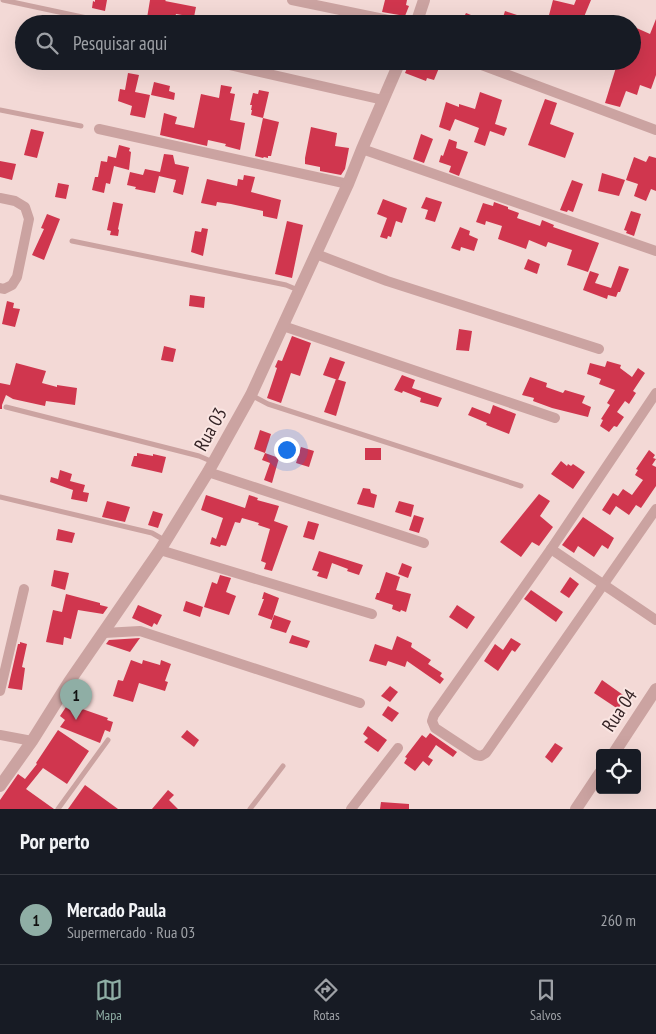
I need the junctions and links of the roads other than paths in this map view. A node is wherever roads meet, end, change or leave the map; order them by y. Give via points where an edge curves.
1 (3, 0) edge
2 (292, 0) edge
3 (424, 0) edge
4 (74, 15) edge
5 (364, 15) edge
6 (419, 15) edge
7 (251, 70) edge
8 (396, 70) edge
9 (495, 70) edge
10 (383, 100) junction
11 (0, 110) edge
12 (81, 126) dead end
13 (99, 129) dead end
14 (656, 130) edge
15 (362, 149) junction
16 (348, 184) junction
17 (0, 198) edge
18 (72, 241) dead end
19 (656, 252) edge
20 (316, 254) junction
21 (0, 288) edge
22 (300, 291) junction
23 (283, 326) junction
24 (599, 349) dead end
25 (656, 393) edge
26 (251, 395) junction
27 (6, 406) dead end
28 (555, 418) dead end
29 (211, 467) junction
30 (521, 486) dead end
31 (0, 497) edge
32 (656, 509) edge
33 (424, 543) dead end
34 (163, 545) junction
35 (552, 549) junction
36 (604, 584) junction
37 (24, 589) dead end
38 (372, 614) dead end
39 (656, 620) edge
40 (104, 633) junction
41 (656, 689) edge
42 (0, 691) edge
43 (360, 703) dead end
44 (0, 735) edge
45 (108, 740) dead end
46 (32, 741) junction
47 (398, 748) dead end
48 (617, 749) edge
49 (283, 766) dead end
50 (596, 780) edge
51 (0, 786) edge
52 (58, 809) edge
53 (250, 809) edge
54 (351, 809) edge
55 (576, 809) edge

1 - 4 lane
2 - 5 street
3 - 6 street
7 - 10 street
8 - 10 street, Rua 03
9 - 14 street
10 - 15 street, Rua 03
11 - 12 lane
13 - 16 street
15 - 16 street, Rua 03
15 - 19 street
16 - 20 street, Rua 03
17 - 21 street via 25,207 29,219 17,277 12,286
18 - 22 lane via 286,285
20 - 22 street, Rua 03
20 - 24 street via 387,281
22 - 23 street, Rua 03
23 - 26 street, Rua 03
23 - 28 street
25 - 35 street
26 - 29 street, Rua 03
26 - 30 lane via 268,404
27 - 29 lane via 199,456
29 - 33 street
29 - 34 street, Rua 03
31 - 34 lane via 152,534
32 - 36 street
34 - 38 street
34 - 40 street, Rua 03
35 - 36 street
35 - 36 street via 434,715 435,728 476,755 486,753
36 - 39 street
37 - 42 street
40 - 43 street via 140,631
40 - 46 street, Rua 03
41 - 48 street, Rua 04
44 - 46 street
45 - 52 lane
46 - 51 street, Rua 03
47 - 54 street
49 - 53 lane
50 - 55 street

